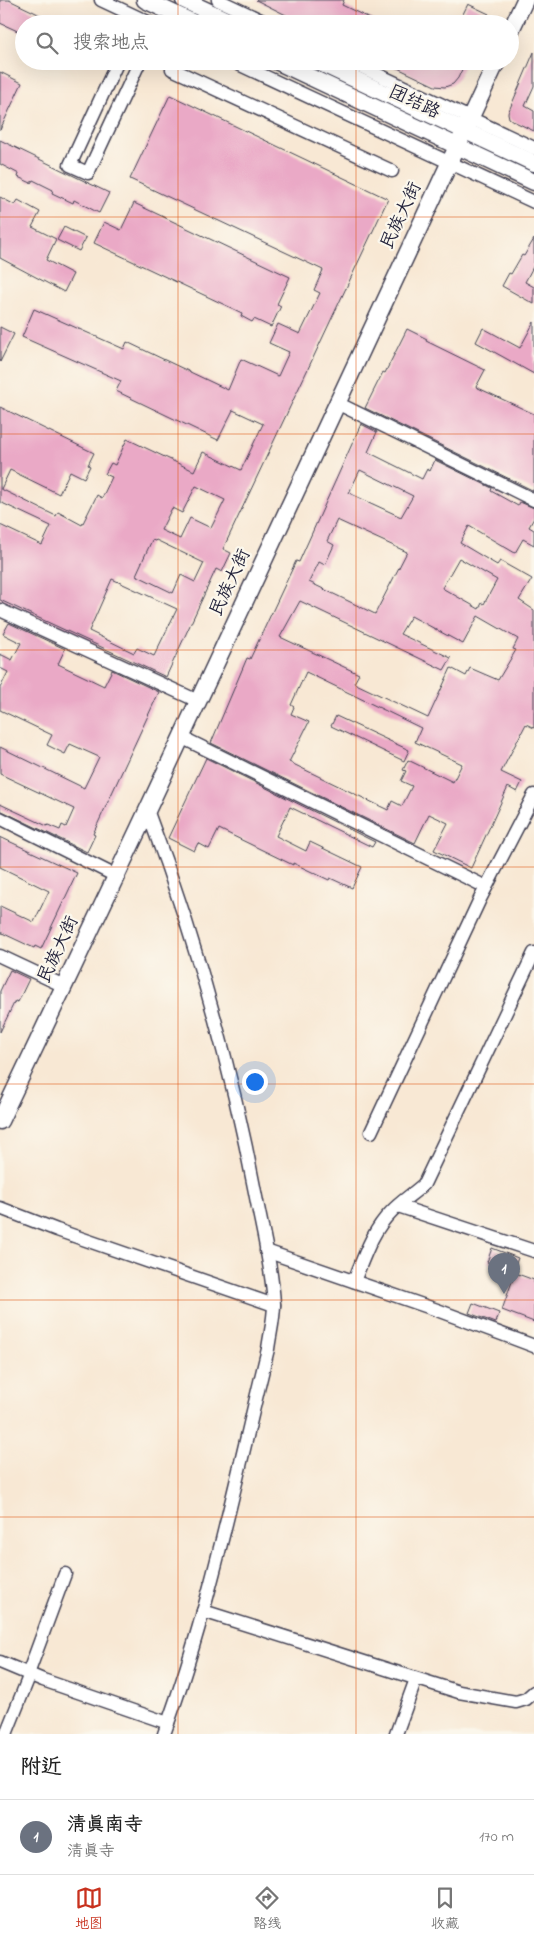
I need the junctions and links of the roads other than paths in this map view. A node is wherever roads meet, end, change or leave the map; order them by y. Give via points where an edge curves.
1 (101, 0) edge
2 (145, 0) edge
3 (184, 0) edge
4 (218, 0) edge
5 (525, 0) edge
6 (164, 9) junction
7 (127, 15) edge
8 (161, 15) edge
9 (177, 15) edge
10 (216, 15) edge
11 (250, 15) edge
12 (518, 15) edge
13 (114, 70) edge
14 (136, 70) edge
15 (174, 70) edge
16 (251, 70) edge
17 (295, 70) edge
18 (338, 70) edge
19 (366, 70) edge
20 (492, 70) edge
21 (467, 124) junction
22 (457, 146) junction
23 (534, 148) edge
24 (449, 162) junction
25 (534, 163) edge
26 (392, 172) dead end
27 (534, 182) edge
28 (534, 202) edge
29 (337, 403) junction
30 (534, 500) edge
31 (0, 610) edge
32 (198, 701) junction
33 (181, 737) junction
34 (534, 795) edge
35 (147, 810) junction
36 (0, 818) edge
37 (116, 876) junction
38 (486, 887) junction
39 (534, 952) edge
40 (0, 956) edge
41 (64, 986) junction
42 (0, 1121) edge
43 (371, 1132) dead end
44 (398, 1206) junction
45 (0, 1208) edge
46 (266, 1251) junction
47 (534, 1251) edge
48 (354, 1281) junction
49 (274, 1305) junction
50 (534, 1346) edge
51 (65, 1574) dead end
52 (203, 1611) junction
53 (0, 1662) edge
54 (29, 1674) junction
55 (416, 1678) junction
56 (534, 1692) edge
57 (166, 1729) edge
58 (6, 1734) edge
59 (396, 1734) edge

1 - 7 street
2 - 6 main road
3 - 10 main road
4 - 11 street
5 - 12 main road
6 - 8 street
6 - 9 main road
13 - 14 street via 70,165 88,173
15 - 26 street
16 - 24 street
17 - 22 main road, 团结路
18 - 21 main road, 团结路
19 - 21 street
20 - 21 main road, 民族大街
21 - 22 main road, 民族大街
21 - 23 street
21 - 25 main road, 团结路
22 - 24 main road, 民族大街
22 - 27 main road, 团结路
24 - 28 street
24 - 29 main road, 民族大街
29 - 30 street
29 - 32 main road, 民族大街
31 - 32 street
32 - 33 main road, 民族大街
33 - 35 main road, 民族大街
33 - 38 street
34 - 38 street
35 - 37 main road, 民族大街
35 - 46 street via 171,874 230,1070
36 - 37 street
37 - 41 main road, 民族大街
38 - 43 street
39 - 44 street via 424,1184
40 - 41 street
41 - 42 main road, 民族大街
44 - 47 street
44 - 48 street via 391,1211 367,1247
45 - 49 street
46 - 48 street
46 - 49 street
48 - 50 street
49 - 52 street via 268,1349
51 - 54 street
52 - 55 street
52 - 57 street
53 - 54 street
54 - 57 street
54 - 58 street
55 - 56 street via 459,1692 516,1702
55 - 59 street

